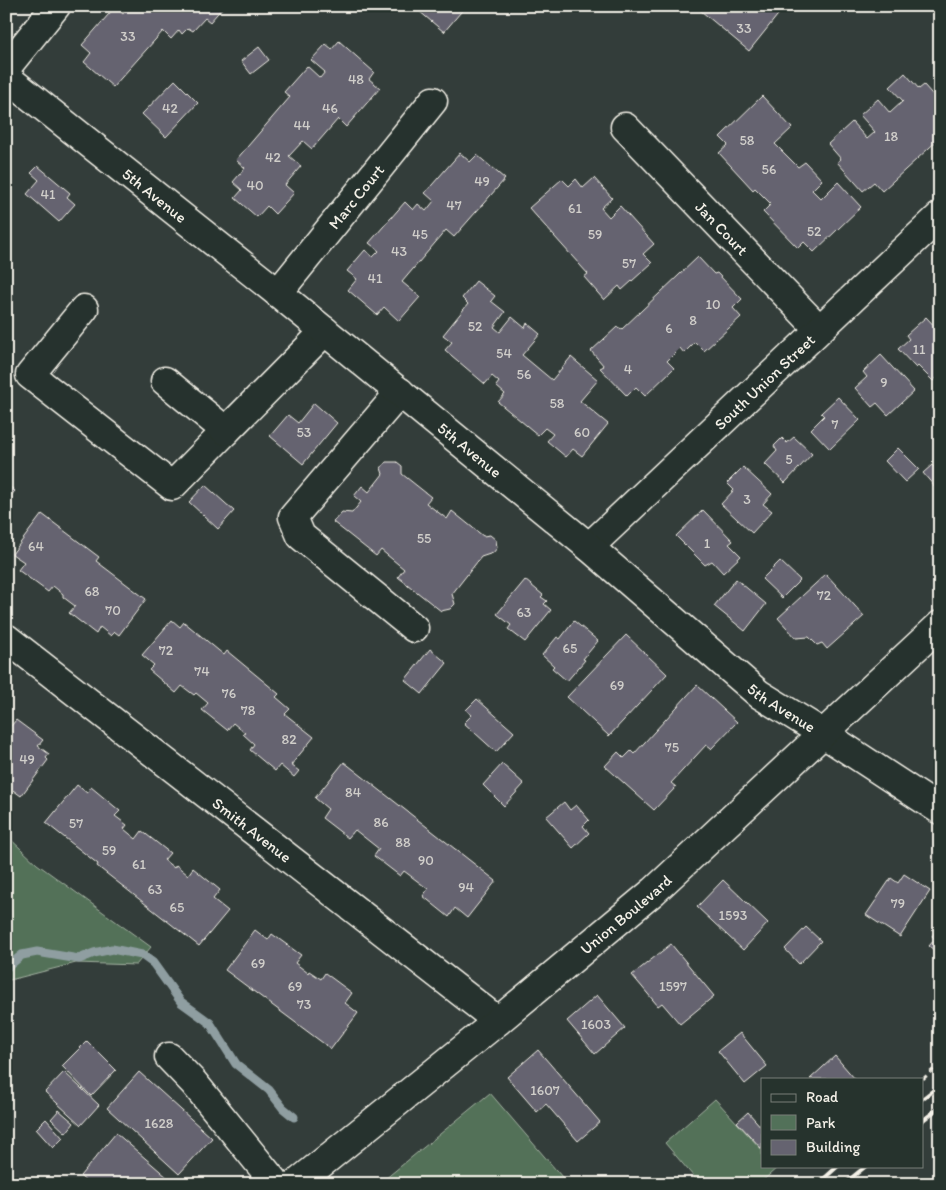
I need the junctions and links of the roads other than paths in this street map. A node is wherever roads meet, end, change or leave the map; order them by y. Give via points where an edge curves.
1 (56, 6) edge
2 (6, 68) edge
3 (6, 77) edge
4 (434, 101) dead end
5 (625, 127) dead end
6 (940, 216) edge
7 (278, 293) junction
8 (84, 309) dead end
9 (819, 329) junction
10 (324, 331) junction
11 (165, 382) dead end
12 (400, 392) junction
13 (226, 431) junction
14 (589, 547) junction
15 (940, 625) edge
16 (414, 628) dead end
17 (6, 638) edge
18 (824, 734) junction
19 (940, 810) edge
20 (498, 1021) junction
21 (169, 1057) dead end
22 (276, 1184) edge
23 (296, 1184) edge

1 - 2 main road
3 - 7 main road, 5th Avenue
4 - 7 main road, Marc Court
5 - 9 main road, Jan Court
6 - 9 main road, South Union Street
7 - 10 main road, 5th Avenue
8 - 13 main road via 30,375 172,486
9 - 14 main road, South Union Street
10 - 12 main road, 5th Avenue
10 - 13 main road
11 - 13 main road
12 - 14 main road, 5th Avenue
12 - 16 main road via 293,518 301,536
14 - 18 main road, 5th Avenue via 759,694
15 - 18 main road, Union Boulevard
17 - 20 main road, Smith Avenue
18 - 19 main road, 5th Avenue
18 - 20 main road, Union Boulevard via 654,891
20 - 23 main road, Union Boulevard
21 - 22 main road

